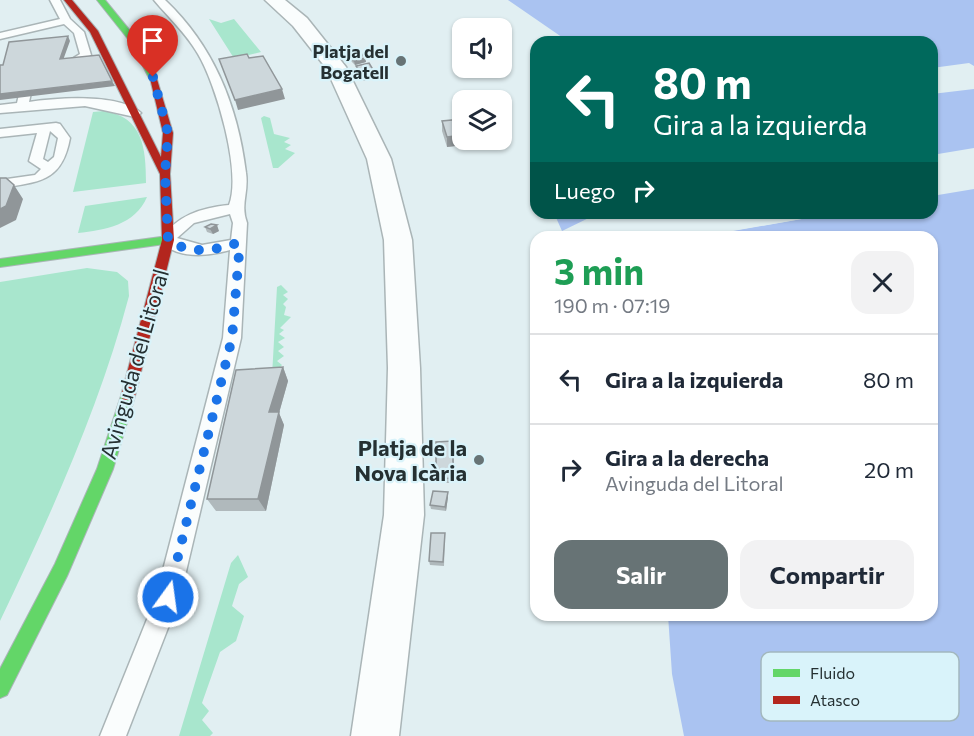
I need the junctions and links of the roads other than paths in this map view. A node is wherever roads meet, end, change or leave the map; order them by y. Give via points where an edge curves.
1 (55, 0) edge
2 (68, 0) edge
3 (101, 0) edge
4 (159, 0) edge
5 (274, 0) edge
6 (66, 21) junction
7 (0, 36) edge
8 (22, 106) junction
9 (3, 108) edge
10 (135, 113) junction
11 (0, 125) edge
12 (38, 128) junction
13 (0, 133) edge
14 (49, 168) junction
15 (165, 174) junction
16 (0, 184) edge
17 (235, 209) junction
18 (168, 240) junction
19 (237, 243) junction
20 (0, 263) edge
21 (0, 688) edge
22 (113, 736) edge
23 (375, 736) edge

1 - 6 lane
2 - 10 main road via 94,31
3 - 15 main road, Avinguda del Litoral via 136,43 153,77 168,133
4 - 17 lane via 171,10 204,56 221,90 239,167 239,201
5 - 23 street via 300,22 336,67 379,159 398,240 404,368 404,515
6 - 7 lane
6 - 8 lane via 78,32 86,55 66,68 29,77
8 - 9 lane
8 - 10 lane via 98,102
9 - 11 lane
10 - 15 main road
12 - 13 lane
12 - 14 lane via 44,135 36,161
12 - 14 lane via 56,127 64,138 60,158
14 - 16 lane via 39,178
15 - 18 main road, Avinguda del Litoral
17 - 18 lane via 192,217 176,227
17 - 19 lane via 240,223
18 - 19 lane via 192,251
18 - 20 main road
18 - 21 main road, Avinguda del Litoral via 139,359 105,470 61,570
19 - 22 lane via 232,338 168,597

